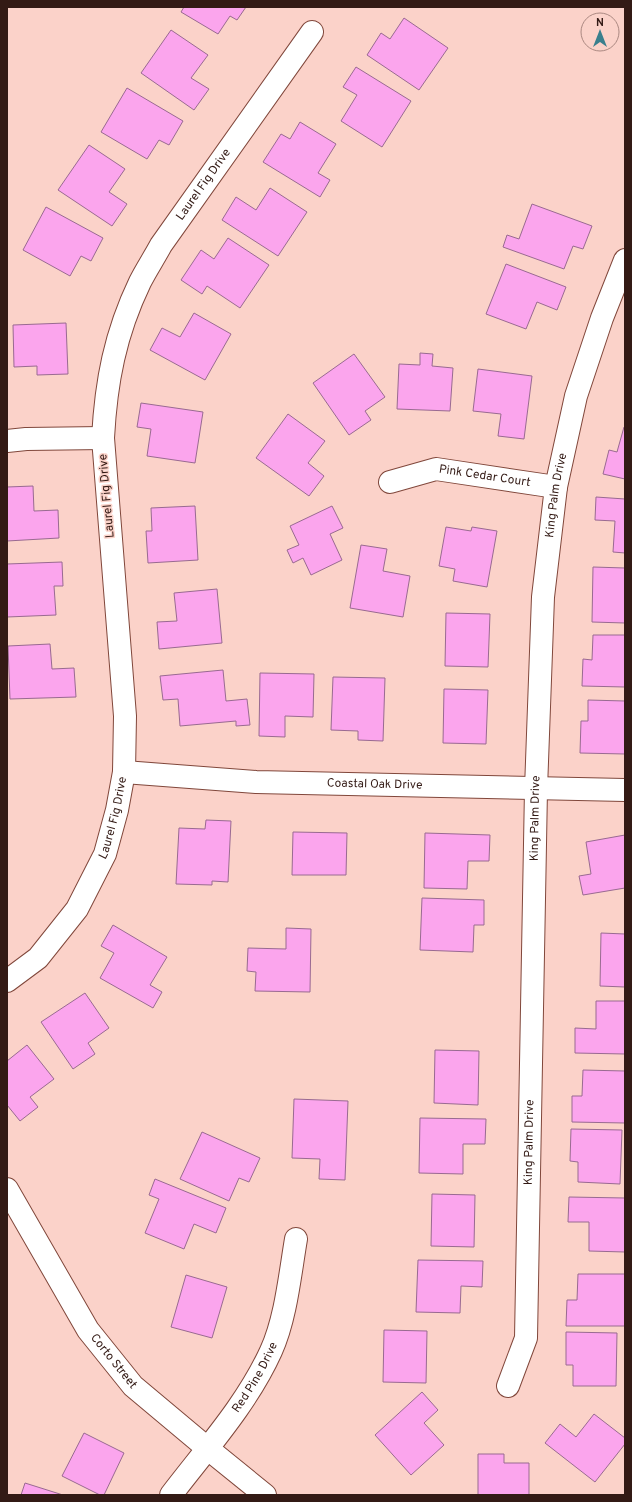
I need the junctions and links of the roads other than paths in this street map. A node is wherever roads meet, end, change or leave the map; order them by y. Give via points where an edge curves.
1 (312, 32) dead end
2 (625, 260) edge
3 (103, 438) junction
4 (7, 441) edge
5 (390, 482) dead end
6 (556, 487) junction
7 (124, 772) junction
8 (536, 789) junction
9 (625, 790) edge
10 (7, 981) edge
11 (7, 1189) edge
12 (296, 1239) dead end
13 (508, 1386) dead end
14 (207, 1448) junction
15 (171, 1495) edge
16 (265, 1495) edge

1 - 3 street, Laurel Fig Drive via 161,245 140,282 126,314 112,360 105,401
2 - 6 street, King Palm Drive via 576,396
3 - 4 street
3 - 7 street, Laurel Fig Drive via 125,716
5 - 6 street, Pink Cedar Court via 436,469
6 - 8 street, King Palm Drive via 543,597
7 - 8 street, Coastal Oak Drive via 256,782
7 - 10 street, Laurel Fig Drive via 105,854 77,909 38,958
8 - 9 street, Coastal Oak Drive
8 - 13 street, King Palm Drive via 526,1338
11 - 14 street, Corto Street via 88,1330 133,1386
12 - 14 street, Red Pine Drive via 285,1309 272,1350 249,1394
14 - 15 street, Red Pine Drive
14 - 16 street, Corto Street

